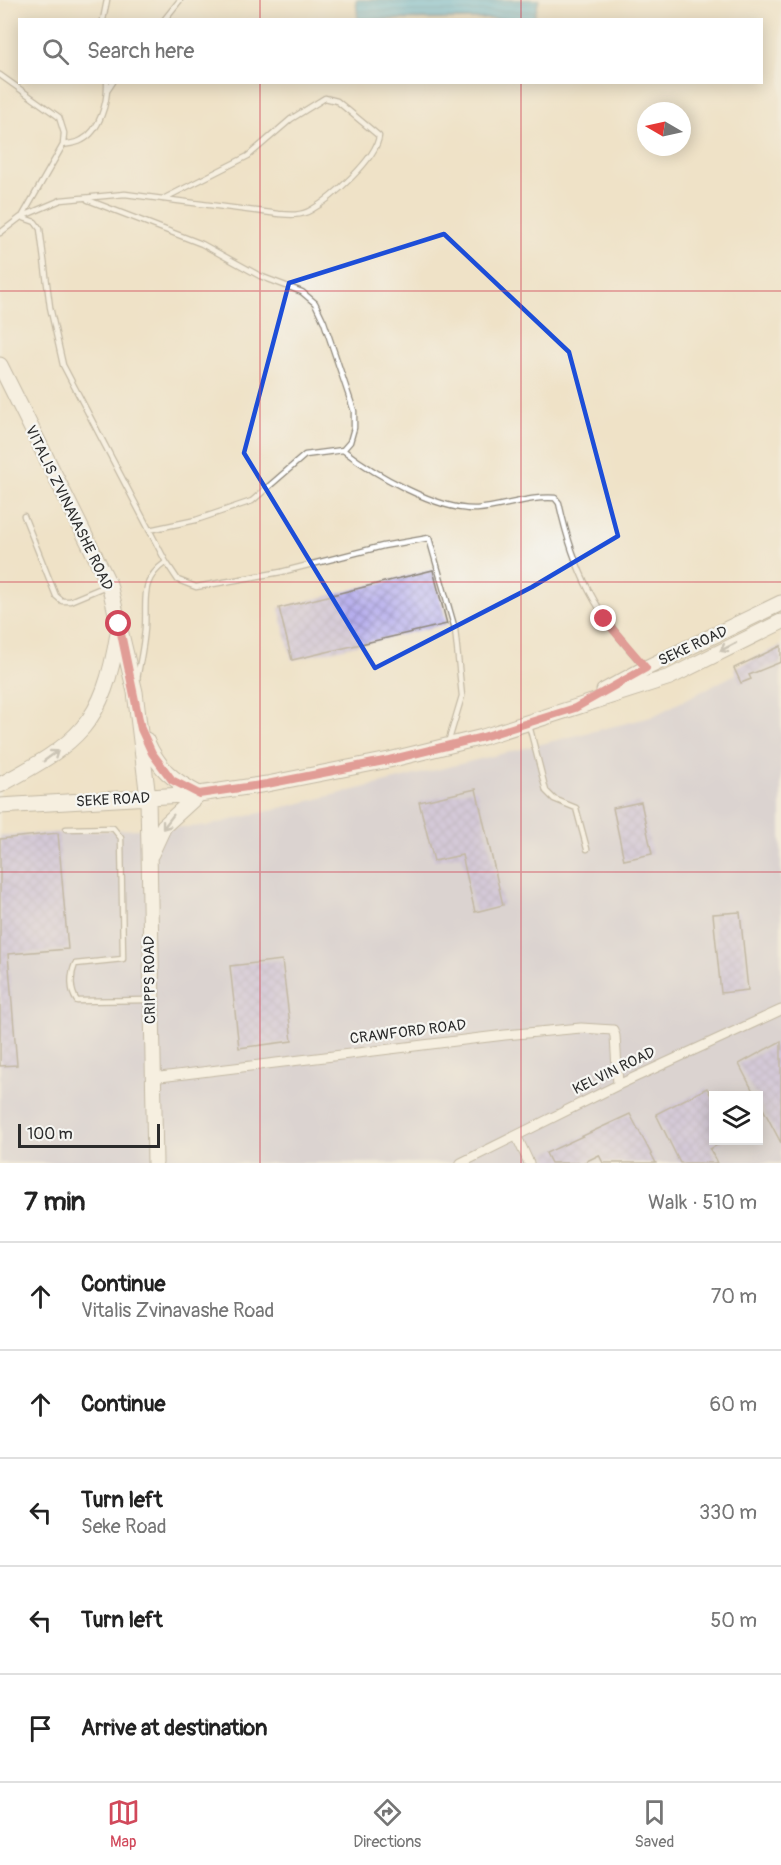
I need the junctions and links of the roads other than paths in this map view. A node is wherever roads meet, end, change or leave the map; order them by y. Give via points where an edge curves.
1 (107, 0) edge
2 (180, 0) edge
3 (103, 18) edge
4 (166, 18) edge
5 (0, 75) edge
6 (107, 84) edge
7 (112, 84) edge
8 (107, 91) junction
9 (63, 146) junction
10 (86, 199) junction
11 (163, 199) junction
12 (21, 217) junction
13 (0, 233) edge
14 (0, 365) edge
15 (344, 450) junction
16 (24, 516) dead end
17 (149, 530) junction
18 (166, 562) junction
19 (109, 585) junction
20 (781, 603) edge
21 (781, 622) edge
22 (119, 624) junction
23 (646, 668) junction
24 (135, 692) junction
25 (575, 708) junction
26 (529, 723) junction
27 (141, 729) junction
28 (447, 746) junction
29 (0, 785) edge
30 (199, 794) junction
31 (148, 798) junction
32 (0, 806) edge
33 (66, 829) dead end
34 (587, 849) dead end
35 (149, 860) junction
36 (150, 1000) junction
37 (781, 1010) edge
38 (152, 1078) junction
39 (618, 1085) junction
40 (517, 1137) junction
41 (155, 1163) edge
42 (461, 1163) edge
43 (529, 1163) edge

1 - 3 lane
2 - 4 lane
5 - 9 lane via 59,117
6 - 8 lane
7 - 8 lane
8 - 9 lane via 95,128 82,140
9 - 12 lane
10 - 11 lane via 125,194
10 - 12 lane via 61,200
10 - 15 lane via 202,244 260,276 302,292 315,303 354,411 354,428
11 - 11 lane via 279,214 310,212 338,190 376,148 380,136 336,101 325,98 291,119 248,156
12 - 13 lane
12 - 17 lane via 35,222 40,229 50,307 63,365
14 - 19 main road, VITALIS ZVINAVASHE ROAD
15 - 17 lane via 305,455 252,501 196,520
15 - 23 lane via 370,471 446,506 475,509 555,498 569,546 592,599
16 - 19 lane via 56,596 62,601
17 - 18 lane
18 - 24 lane via 153,571 148,582
18 - 28 lane via 178,580 196,587 429,538 455,629 462,696
19 - 22 main road, VITALIS ZVINAVASHE ROAD
20 - 23 main road, SEKE ROAD
21 -> 25 main road, SEKE ROAD via 670,677
22 - 24 main road, VITALIS ZVINAVASHE ROAD
29 -> 22 main road via 45,760 87,724 110,678
23 - 25 main road, SEKE ROAD
24 - 27 main road, VITALIS ZVINAVASHE ROAD
25 - 26 main road, SEKE ROAD
26 - 28 main road, SEKE ROAD
26 - 34 lane via 546,791 554,799 576,808
27 - 30 main road via 168,775
27 - 31 main road, VITALIS ZVINAVASHE ROAD
28 - 30 main road, SEKE ROAD via 267,784
30 - 31 main road, SEKE ROAD
30 -> 35 main road via 164,826
31 - 32 main road, SEKE ROAD
31 - 35 main road, CRIPPS ROAD
33 - 36 lane via 113,828 121,838 123,959 75,964 72,994 77,1001
35 - 36 main road, CRIPPS ROAD
36 - 38 main road, CRIPPS ROAD
37 - 39 street, KELVIN ROAD
38 - 39 street, CRAWFORD ROAD via 505,1035 596,1028 613,1030
38 - 41 main road, CRIPPS ROAD
39 - 40 street, KELVIN ROAD
40 - 42 street, KELVIN ROAD
40 - 43 street

